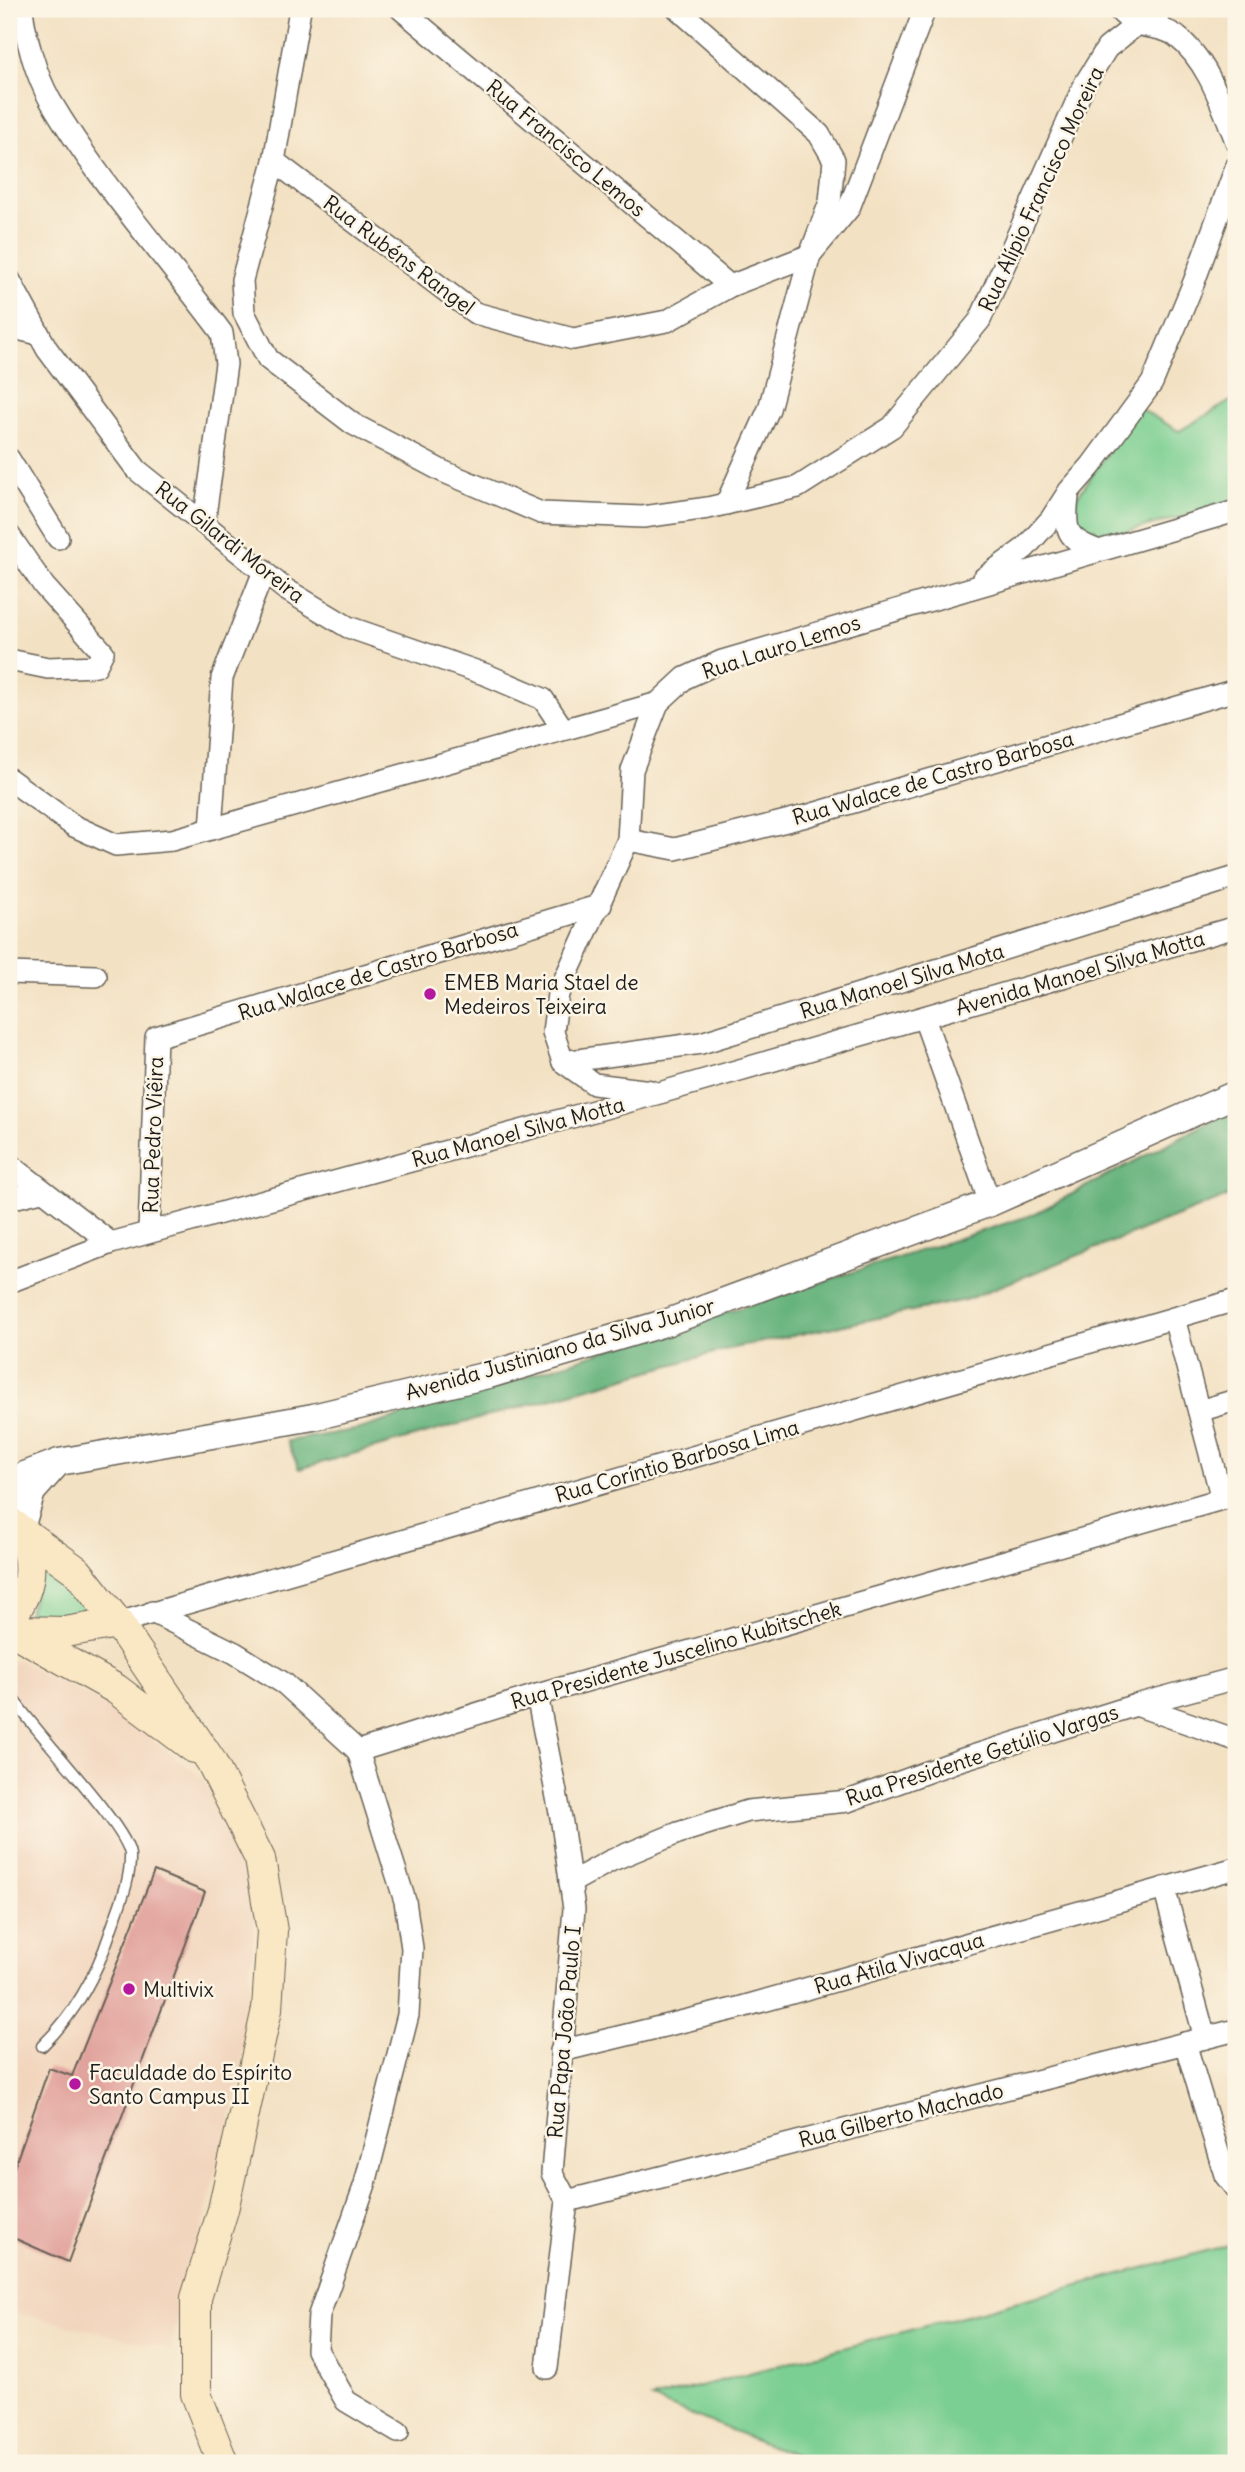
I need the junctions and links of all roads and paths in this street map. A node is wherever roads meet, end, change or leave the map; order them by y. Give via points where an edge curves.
1 (22, 9) edge
2 (300, 9) edge
3 (401, 9) edge
4 (678, 9) edge
5 (925, 9) edge
6 (1118, 9) edge
7 (1165, 9) edge
8 (1136, 25) junction
9 (1236, 141) edge
10 (274, 161) junction
11 (1236, 167) edge
12 (810, 255) junction
13 (9, 279) edge
14 (730, 286) junction
15 (9, 327) edge
16 (39, 334) junction
17 (9, 459) edge
18 (1069, 491) junction
19 (726, 504) junction
20 (1236, 512) edge
21 (204, 523) junction
22 (9, 535) edge
23 (58, 538) dead end
24 (1100, 551) junction
25 (264, 571) junction
26 (970, 587) junction
27 (9, 660) edge
28 (1236, 690) edge
29 (658, 703) junction
30 (563, 729) junction
31 (9, 779) edge
32 (211, 829) junction
33 (628, 840) junction
34 (1236, 877) edge
35 (601, 905) junction
36 (1236, 928) edge
37 (9, 974) edge
38 (96, 976) dead end
39 (923, 1018) junction
40 (156, 1037) joint
41 (562, 1062) junction
42 (663, 1092) junction
43 (1236, 1094) edge
44 (9, 1164) edge
45 (41, 1191) junction
46 (9, 1199) edge
47 (990, 1203) junction
48 (149, 1232) junction
49 (111, 1243) junction
50 (9, 1282) edge
51 (1236, 1300) edge
52 (1174, 1318) junction
53 (1236, 1401) edge
54 (1199, 1411) junction
55 (59, 1462) junction
56 (9, 1481) edge
57 (1229, 1497) edge
58 (15, 1526) edge
59 (152, 1612) junction
60 (118, 1623) junction
61 (11, 1627) edge
62 (1236, 1678) edge
63 (9, 1695) edge
64 (537, 1695) junction
65 (1136, 1705) junction
66 (1236, 1740) edge
67 (358, 1751) junction
68 (211, 1761) junction
69 (1236, 1868) edge
70 (570, 1883) junction
71 (1164, 1888) junction
72 (1236, 2030) edge
73 (1195, 2040) junction
74 (42, 2046) dead end
75 (561, 2050) junction
76 (1236, 2189) edge
77 (567, 2201) junction
78 (547, 2368) dead end
79 (398, 2432) dead end
80 (223, 2463) edge

1 - 21 street via 49,98 101,175 222,333 226,364
2 - 10 street
3 - 14 street, Rua Francisco Lemos
4 - 12 street via 820,134 834,160 830,202
5 - 12 street via 849,208
6 - 8 street
7 - 8 street, Rua Alípio Francisco Moreira
8 - 9 street via 1176,35 1209,75
8 - 19 street, Rua Alípio Francisco Moreira via 1107,48 1084,85 981,320 892,427 799,487
10 - 14 street, Rua Rubéns Rangel via 475,313 573,339 667,321
10 - 19 street, Rua Alípio Francisco Moreira via 242,280 244,313 268,359 353,424 442,471 541,513 643,517
11 - 18 street via 1152,383
12 - 14 street, Rua Rubéns Rangel
12 - 19 street via 769,409
13 - 16 street, Rua Gilardi Moreira
15 - 16 street
16 - 21 street, Rua Gilardi Moreira via 137,470
17 - 23 street
18 - 24 street via 1066,527 1077,543
18 - 26 street via 1025,548
20 - 24 street, Rua Lauro Lemos
21 - 25 street, Rua Gilardi Moreira
22 - 27 street via 44,586 103,652 96,666 48,668
24 - 26 street, Rua Lauro Lemos
25 - 30 street, Rua Gilardi Moreira via 348,627 543,699
25 - 32 street via 222,678
26 - 29 street, Rua Lauro Lemos via 722,661 685,678
28 - 33 street, Rua Walace de Castro Barbosa via 806,816 675,849
29 - 30 street, Rua Lauro Lemos
29 - 33 street via 632,770
30 - 32 street, Rua Lauro Lemos
31 - 32 street, Rua Lauro Lemos via 74,826 116,845 172,840
33 - 35 street
34 - 41 street, Rua Manoel Silva Mota via 701,1043
35 - 40 street, Rua Walace de Castro Barbosa
35 - 41 street via 558,994 553,1032
36 - 39 street, Avenida Manoel Silva Motta
37 - 38 street
39 - 42 street, Rua Manoel Silva Motta
39 - 47 street
40 - 48 street, Rua Pedro Viêira
41 - 42 street via 594,1084
42 - 48 street, Rua Manoel Silva Motta
43 - 47 street, Avenida Justiniano da Silva Junior
44 - 45 street
45 - 46 street
45 - 49 street
47 - 55 street, Avenida Justiniano da Silva Junior via 668,1322 492,1374 313,1418
48 - 49 street, Rua Manoel Silva Motta
49 - 50 street, Rua Manoel Silva Motta
51 - 52 street, Rua Coríntio Barbosa Lima
52 - 54 street
52 - 59 street, Rua Coríntio Barbosa Lima
53 - 54 street
54 - 57 street
55 - 56 street, Avenida Justiniano da Silva Junior
55 - 58 street via 32,1492
57 - 64 street, Rua Presidente Juscelino Kubitschek
58 - 60 main road via 77,1571
58 - 61 main road via 28,1547 29,1583
59 - 60 street, Rua Coríntio Barbosa Lima
59 - 67 street via 285,1684
60 - 61 main road via 65,1632
60 - 68 main road
61 - 68 main road via 116,1689
62 - 65 street, Rua Presidente Getúlio Vargas
63 - 74 lane via 114,1824 130,1852 128,1881 103,1953 73,2014
64 - 67 street, Rua Presidente Juscelino Kubitschek
64 - 70 street, Rua Papa João Paulo I
65 - 66 street
65 - 70 street, Rua Presidente Getúlio Vargas via 848,1801 748,1811 690,1829 610,1861
67 - 79 street via 405,1901 412,1948 408,2015 365,2184 319,2315 317,2350 346,2401
68 - 80 main road via 260,1859 272,1931 267,2009 223,2210 197,2298 196,2394
69 - 71 street, Rua Atila Vivacqua
70 - 75 street, Rua Papa João Paulo I via 574,1909
71 - 73 street
71 - 75 street, Rua Atila Vivacqua via 738,2008
72 - 73 street, Rua Gilberto Machado
73 - 76 street via 1225,2175
73 - 77 street, Rua Gilberto Machado
75 - 77 street, Rua Papa João Paulo I via 552,2173
77 - 78 street

